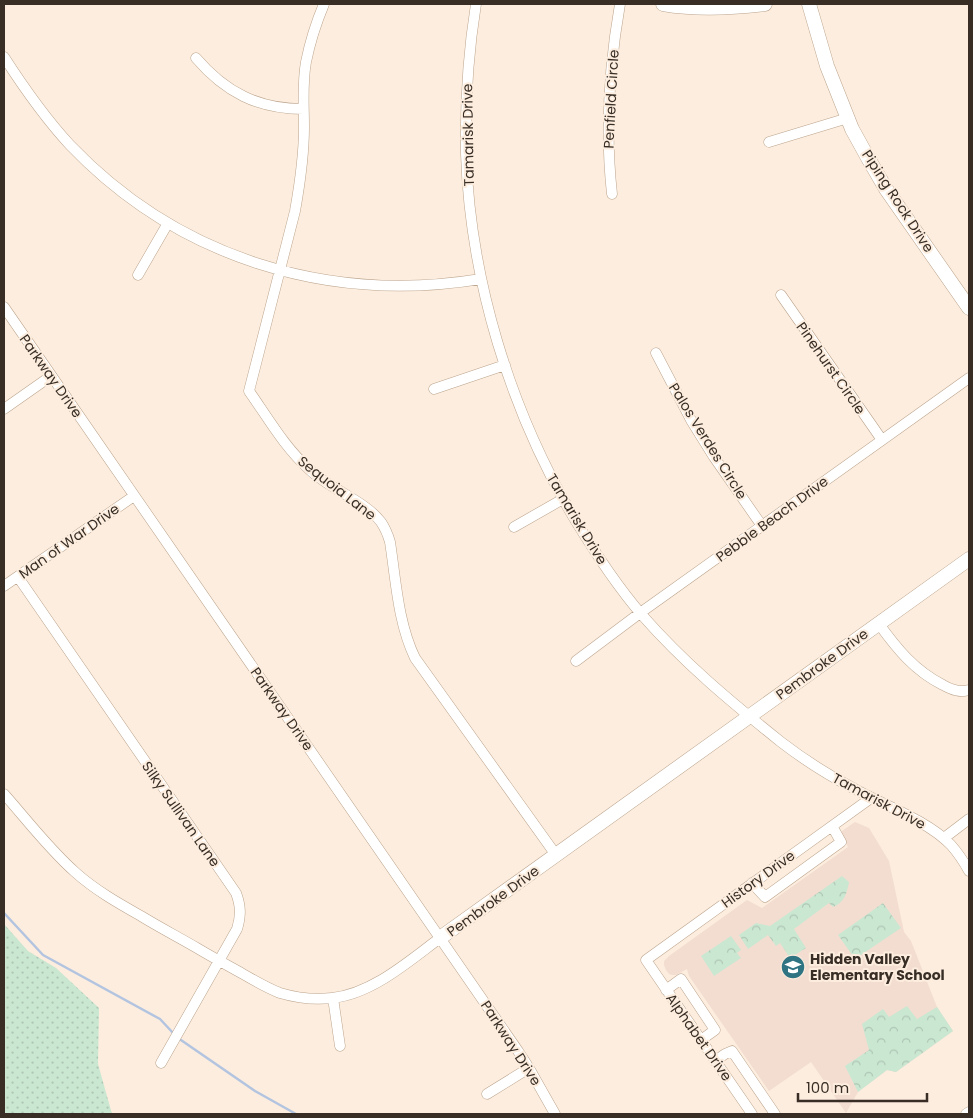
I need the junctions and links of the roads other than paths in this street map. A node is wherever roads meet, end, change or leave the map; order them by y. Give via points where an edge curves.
1 (324, 4) edge
2 (476, 4) edge
3 (620, 4) edge
4 (663, 4) edge
5 (765, 4) edge
6 (808, 4) edge
7 (716, 6) edge
8 (4, 58) edge
9 (196, 58) dead end
10 (304, 109) junction
11 (848, 118) junction
12 (769, 142) dead end
13 (612, 194) dead end
14 (168, 223) junction
15 (280, 271) junction
16 (138, 275) dead end
17 (481, 279) junction
18 (781, 295) dead end
19 (4, 307) edge
20 (969, 308) edge
21 (656, 353) dead end
22 (505, 365) junction
23 (51, 376) junction
24 (969, 378) edge
25 (434, 389) dead end
26 (4, 409) edge
27 (882, 440) junction
28 (134, 496) junction
29 (563, 500) junction
30 (762, 526) junction
31 (514, 527) dead end
32 (969, 559) edge
33 (18, 577) junction
34 (4, 586) edge
35 (640, 614) junction
36 (879, 624) junction
37 (576, 661) dead end
38 (969, 690) edge
39 (748, 717) junction
40 (4, 794) edge
41 (871, 798) junction
42 (969, 819) edge
43 (832, 826) junction
44 (944, 838) junction
45 (556, 855) junction
46 (969, 871) edge
47 (752, 883) junction
48 (440, 938) junction
49 (219, 960) junction
50 (646, 960) joint
51 (666, 990) junction
52 (333, 998) junction
53 (701, 1040) junction
54 (340, 1046) dead end
55 (715, 1061) junction
56 (161, 1063) dead end
57 (529, 1068) junction
58 (487, 1094) dead end
59 (969, 1112) edge
60 (555, 1114) edge
61 (752, 1114) edge
62 (775, 1114) edge
63 (966, 1114) edge

1 - 10 street, Sequoia Lane via 306,64
2 - 17 street, Tamarisk Drive via 467,77 466,156
3 - 13 street, Penfield Circle via 608,101
4 - 7 street
5 - 7 street
6 - 11 street, Piping Rock Drive via 827,66
8 - 14 street via 70,144 115,186
9 - 10 street via 220,82 246,98 279,108
10 - 15 street, Sequoia Lane via 303,156 296,211
11 - 12 street
11 - 20 street, Piping Rock Drive via 886,189
14 - 15 street via 218,248
14 - 16 street
15 - 17 street via 376,286
15 - 45 street, Sequoia Lane via 249,391 304,464 381,522 390,542 403,628 415,658
17 - 22 street, Tamarisk Drive
18 - 27 street, Pinehurst Circle
19 - 23 street, Parkway Drive
21 - 30 street, Palos Verdes Circle via 691,420
22 - 25 street
22 - 29 street, Tamarisk Drive via 533,439
23 - 26 street
23 - 28 street, Parkway Drive
24 - 27 street, Pebble Beach Drive
27 - 30 street, Pebble Beach Drive
28 - 33 street, Man of War Drive
28 - 48 street, Parkway Drive
29 - 31 street
29 - 35 street, Tamarisk Drive via 605,567
30 - 35 street, Pebble Beach Drive
32 - 36 street, Pembroke Drive
33 - 34 street, Man of War Drive
33 - 49 street, Silky Sullivan Lane via 236,893 240,902 240,920
35 - 37 street, Pebble Beach Drive
35 - 39 street, Tamarisk Drive via 698,673
36 - 38 street via 894,645 922,673 949,688 963,692
36 - 39 street, Pembroke Drive
39 - 41 street, Tamarisk Drive via 823,771
39 - 45 street, Pembroke Drive
40 - 49 street, Pembroke Drive via 74,872 91,886
41 - 43 street, History Drive
41 - 44 street, Tamarisk Drive via 926,825
42 - 44 street
43 - 47 street, History Drive
43 - 47 street via 841,842 765,897
44 - 46 street, Tamarisk Drive
45 - 48 street, Pembroke Drive
47 - 50 street, History Drive
48 - 52 street, Pembroke Drive via 379,982
48 - 57 street, Parkway Drive
49 - 52 street, Pembroke Drive via 281,993 313,999
49 - 56 street, Silky Sullivan Lane
50 - 51 street, Alphabet Drive
51 - 53 street, Alphabet Drive
51 - 53 street via 681,979 716,1030
52 - 54 street
53 - 55 street, Alphabet Drive
55 - 61 street, Alphabet Drive
55 - 62 street via 732,1051
57 - 58 street
57 - 60 street, Parkway Drive
59 - 63 street

